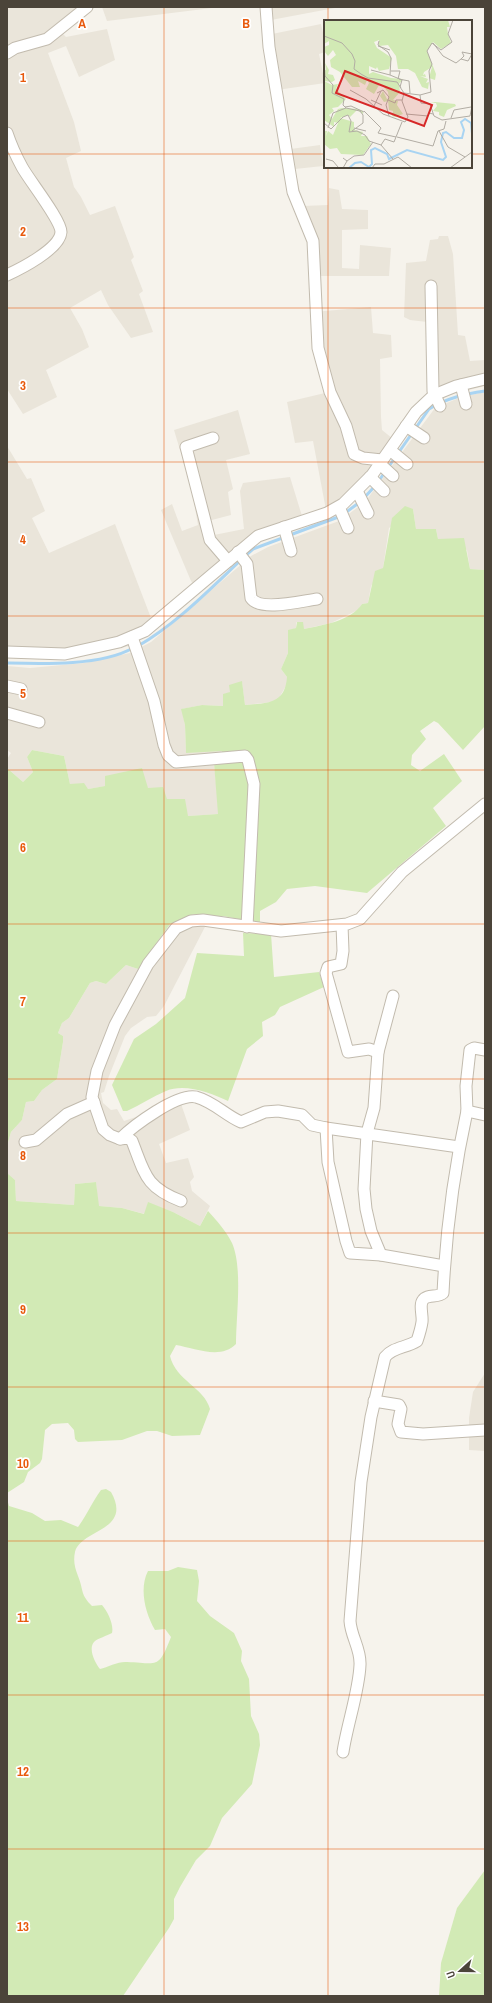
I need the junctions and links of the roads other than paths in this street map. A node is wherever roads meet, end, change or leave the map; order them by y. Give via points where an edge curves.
1 (87, 7) edge
2 (266, 7) edge
3 (7, 53) edge
4 (7, 133) edge
5 (7, 275) edge
6 (432, 286) dead end
7 (485, 379) edge
8 (434, 395) junction
9 (440, 406) dead end
10 (213, 438) dead end
11 (386, 469) junction
12 (359, 494) junction
13 (367, 510) dead end
14 (243, 558) junction
15 (228, 561) junction
16 (317, 599) dead end
17 (135, 646) junction
18 (7, 652) edge
19 (7, 686) edge
20 (21, 689) dead end
21 (7, 713) edge
22 (39, 722) dead end
23 (485, 804) edge
24 (342, 925) junction
25 (247, 927) junction
26 (393, 996) dead end
27 (485, 1050) edge
28 (378, 1052) junction
29 (94, 1102) junction
30 (467, 1111) junction
31 (485, 1115) edge
32 (326, 1128) junction
33 (367, 1133) junction
34 (120, 1139) junction
35 (25, 1142) dead end
36 (459, 1147) junction
37 (181, 1201) dead end
38 (380, 1255) junction
39 (444, 1266) junction
40 (374, 1401) junction
41 (485, 1430) edge
42 (343, 1752) dead end

1 - 3 street via 47,39 15,48
2 - 11 street via 269,47 293,192 313,241 318,348 321,360 330,392 346,426 354,454
4 - 5 street via 22,166 52,213 60,232 59,238 48,250 29,265
6 - 8 street
7 - 8 street via 464,396
8 - 9 street
8 - 11 street via 416,412 415,432 398,457
10 - 15 street via 186,447 210,540
11 - 12 street via 378,485
12 - 13 street
12 - 14 street via 344,518 327,513 288,540 258,536
14 - 15 street
14 - 16 street via 251,598 257,604 264,606
15 - 17 street via 145,631
17 - 18 street via 103,647 66,654
17 - 25 street via 154,701 164,745 172,760 203,761 238,755 245,756 248,760 254,784
19 - 20 street
21 - 22 street
23 - 24 street via 402,872 360,919
24 - 25 street via 281,931
24 - 28 street via 341,964 326,969 348,1052 370,1049
25 - 29 street via 203,920 191,921 176,928 148,964 115,1026 97,1071 92,1092
26 - 28 street
27 - 30 street via 470,1050 466,1086
28 - 33 street via 374,1108
29 - 34 street via 103,1129
29 - 35 street via 67,1114 36,1140
30 - 31 street
30 - 36 street
32 - 33 street
32 - 34 street via 312,1125 302,1115 278,1111 265,1112 242,1122 213,1103 194,1097 175,1100
32 - 38 street via 328,1162 350,1253
33 - 36 street
33 - 38 street via 364,1189 366,1209
34 - 37 street via 128,1138 132,1141 146,1178 154,1187
36 - 39 street
38 - 39 street
39 - 40 street via 443,1293 422,1301 422,1324 417,1341 404,1348 392,1350 385,1357
40 - 41 street via 399,1405 401,1409 398,1424 401,1432 423,1434
40 - 42 street via 361,1482 350,1620 360,1665

